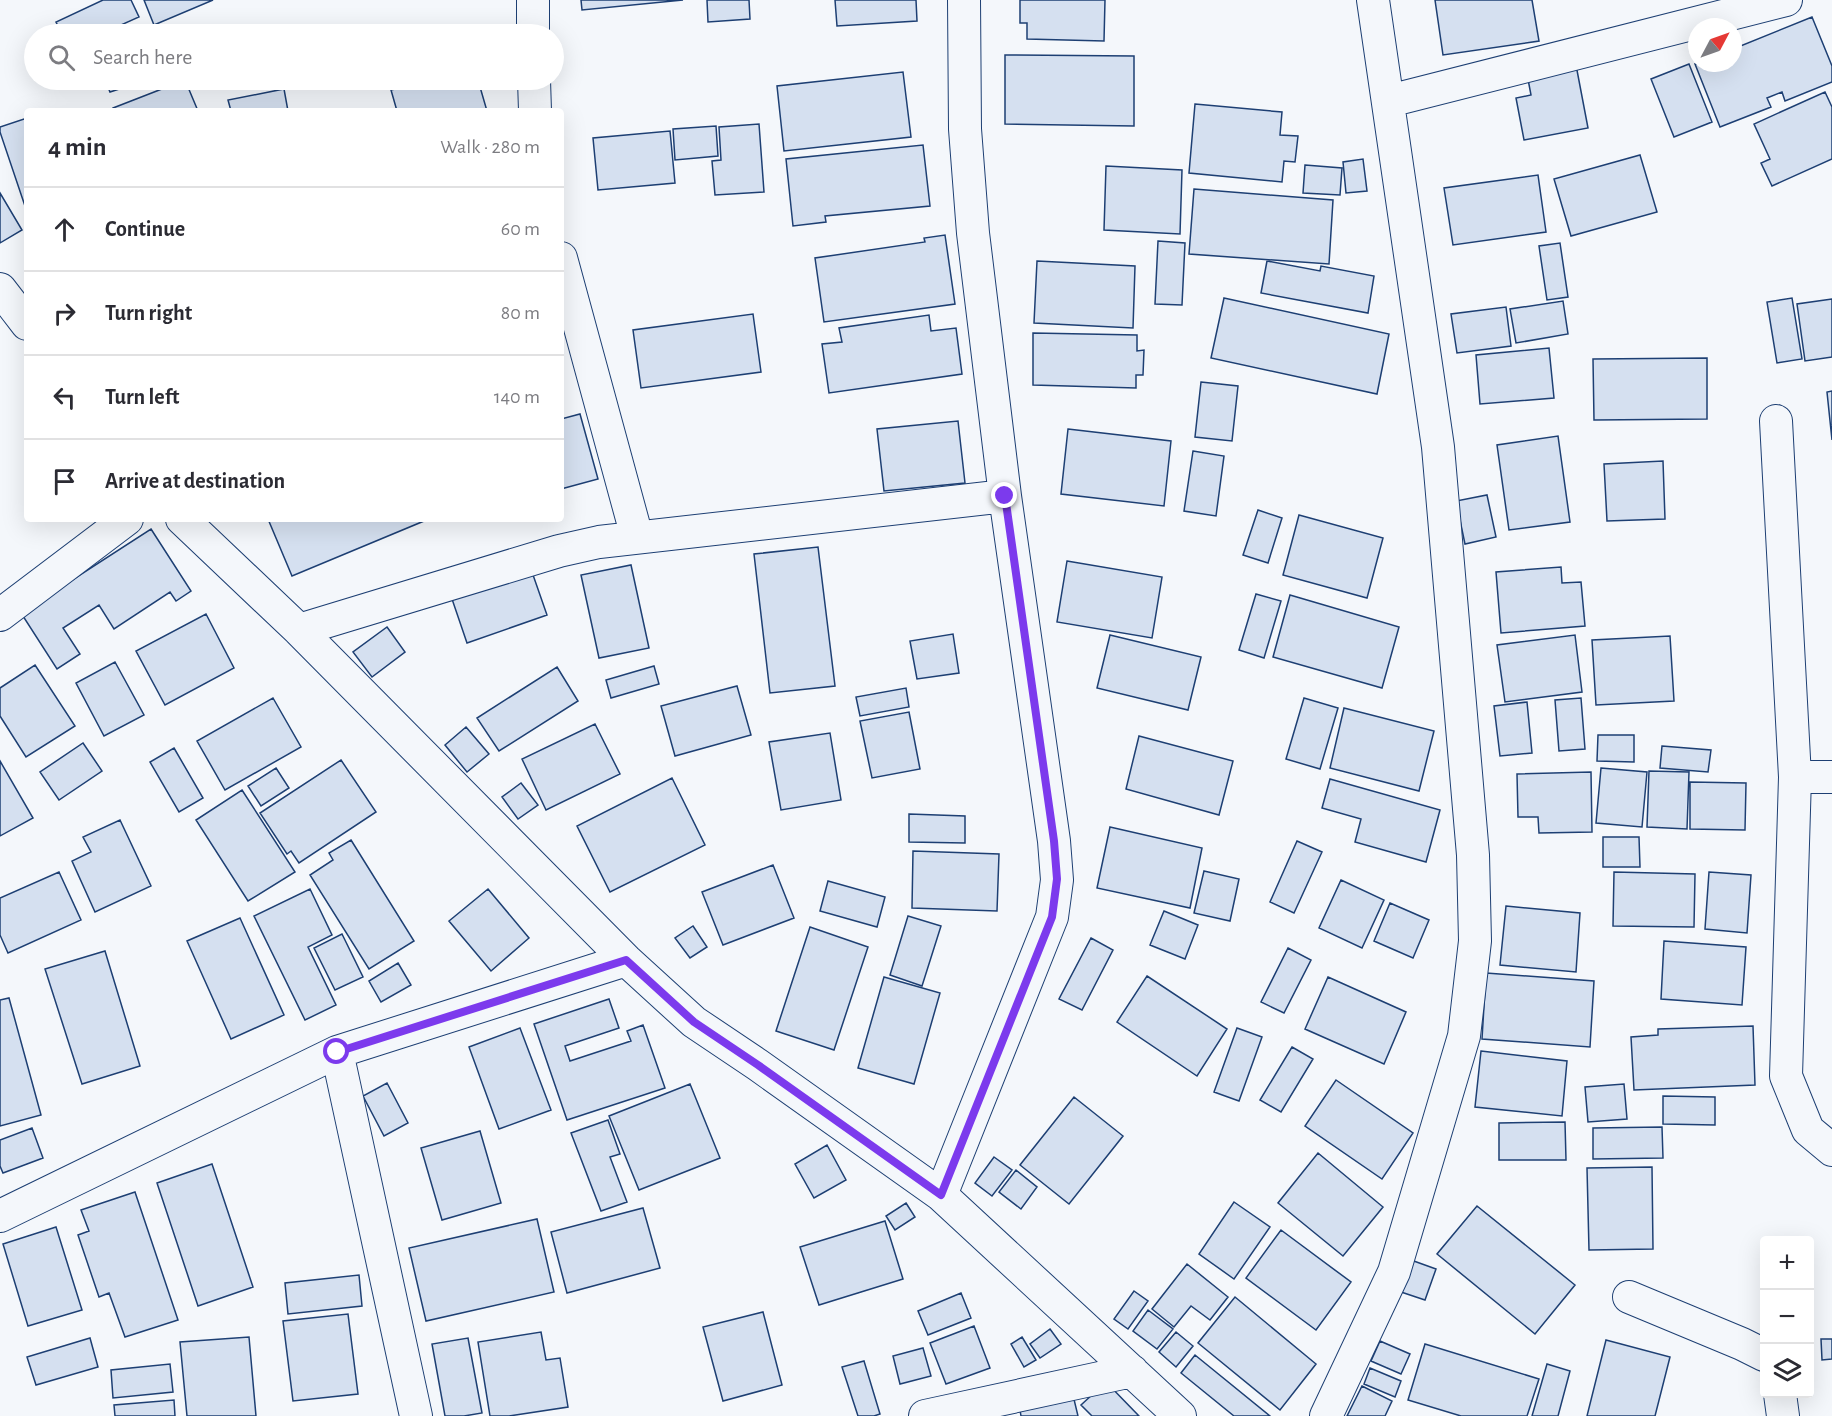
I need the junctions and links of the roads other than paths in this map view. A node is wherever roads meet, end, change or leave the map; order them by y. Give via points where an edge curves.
1 (532, 0) edge
2 (964, 0) edge
3 (1373, 0) edge
4 (1786, 0) edge
5 (533, 24) edge
6 (534, 90) edge
7 (1389, 101) junction
8 (535, 108) edge
9 (564, 269) edge
10 (0, 289) edge
11 (24, 320) edge
12 (1776, 421) dead end
13 (1005, 496) junction
14 (123, 522) edge
15 (185, 522) edge
16 (637, 537) junction
17 (0, 615) edge
18 (299, 630) junction
19 (1796, 777) junction
20 (1832, 777) edge
21 (626, 960) junction
22 (337, 1052) junction
23 (1832, 1150) edge
24 (941, 1195) junction
25 (0, 1216) edge
26 (1629, 1297) dead end
27 (1760, 1353) edge
28 (1132, 1371) junction
29 (1781, 1398) edge
30 (416, 1416) edge
31 (925, 1416) edge
32 (1180, 1416) edge
33 (1326, 1416) edge
34 (1783, 1416) edge

1 - 5 street
2 - 13 street via 967,173
3 - 7 street
4 - 7 street
6 - 8 street
7 - 33 street via 1438,447 1473,855 1475,941 1464,1036 1394,1272
9 - 16 street
10 - 11 street
12 - 19 street
13 - 16 street
13 - 24 street via 1057,879 1052,917
14 - 17 street
15 - 18 street
16 - 18 street via 559,550
18 - 21 street
19 - 20 street
19 - 23 street via 1786,1077 1808,1130
21 - 22 street
21 - 24 street via 694,1022
22 - 25 street
22 - 30 street
24 - 28 street
26 - 27 street
28 - 31 street
28 - 32 street
29 - 34 street

